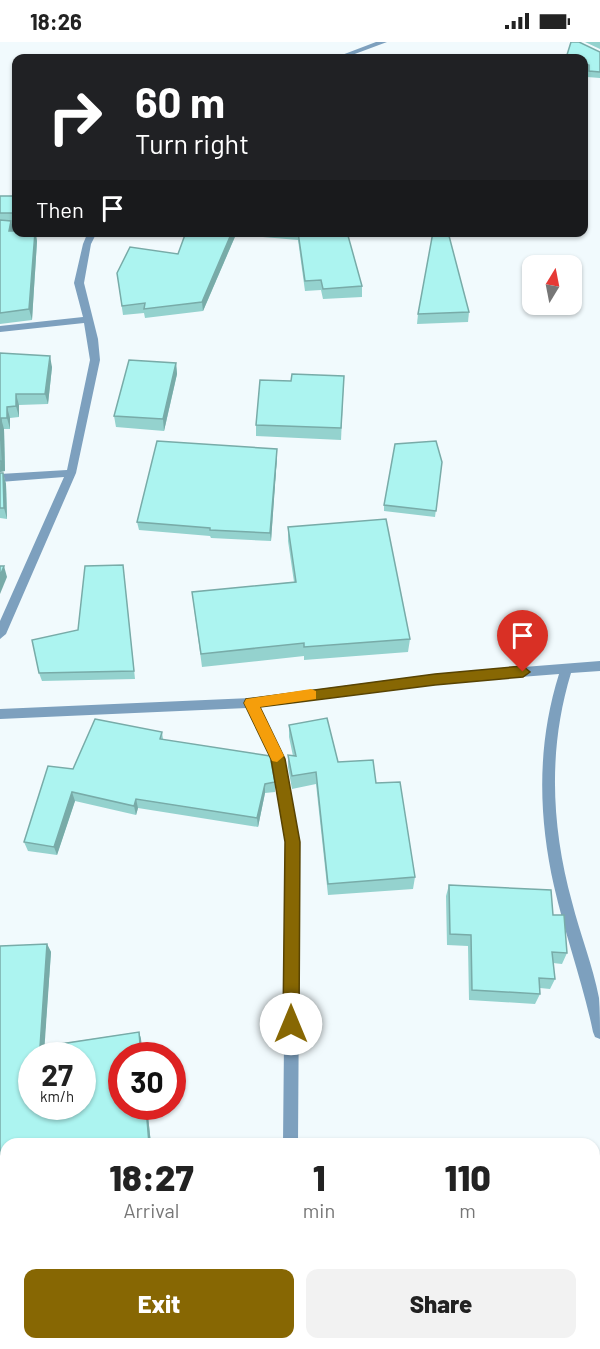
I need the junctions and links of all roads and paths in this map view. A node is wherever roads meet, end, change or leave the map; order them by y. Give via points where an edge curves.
1 (383, 42) edge
2 (349, 54) edge
3 (90, 237) edge
4 (86, 320) junction
5 (0, 329) edge
6 (71, 473) junction
7 (0, 478) edge
8 (0, 634) edge
9 (600, 666) edge
10 (567, 668) junction
11 (251, 703) junction
12 (0, 714) edge
13 (600, 1032) edge
14 (291, 1138) edge

1 - 2 street
3 - 4 street via 79,283
4 - 5 street
4 - 6 street via 95,360
6 - 7 street
6 - 8 street
9 - 10 street
10 - 11 street via 435,679
10 - 13 street via 555,703 549,740 548,820 561,887
11 - 12 street
11 - 14 street via 278,759 293,842

